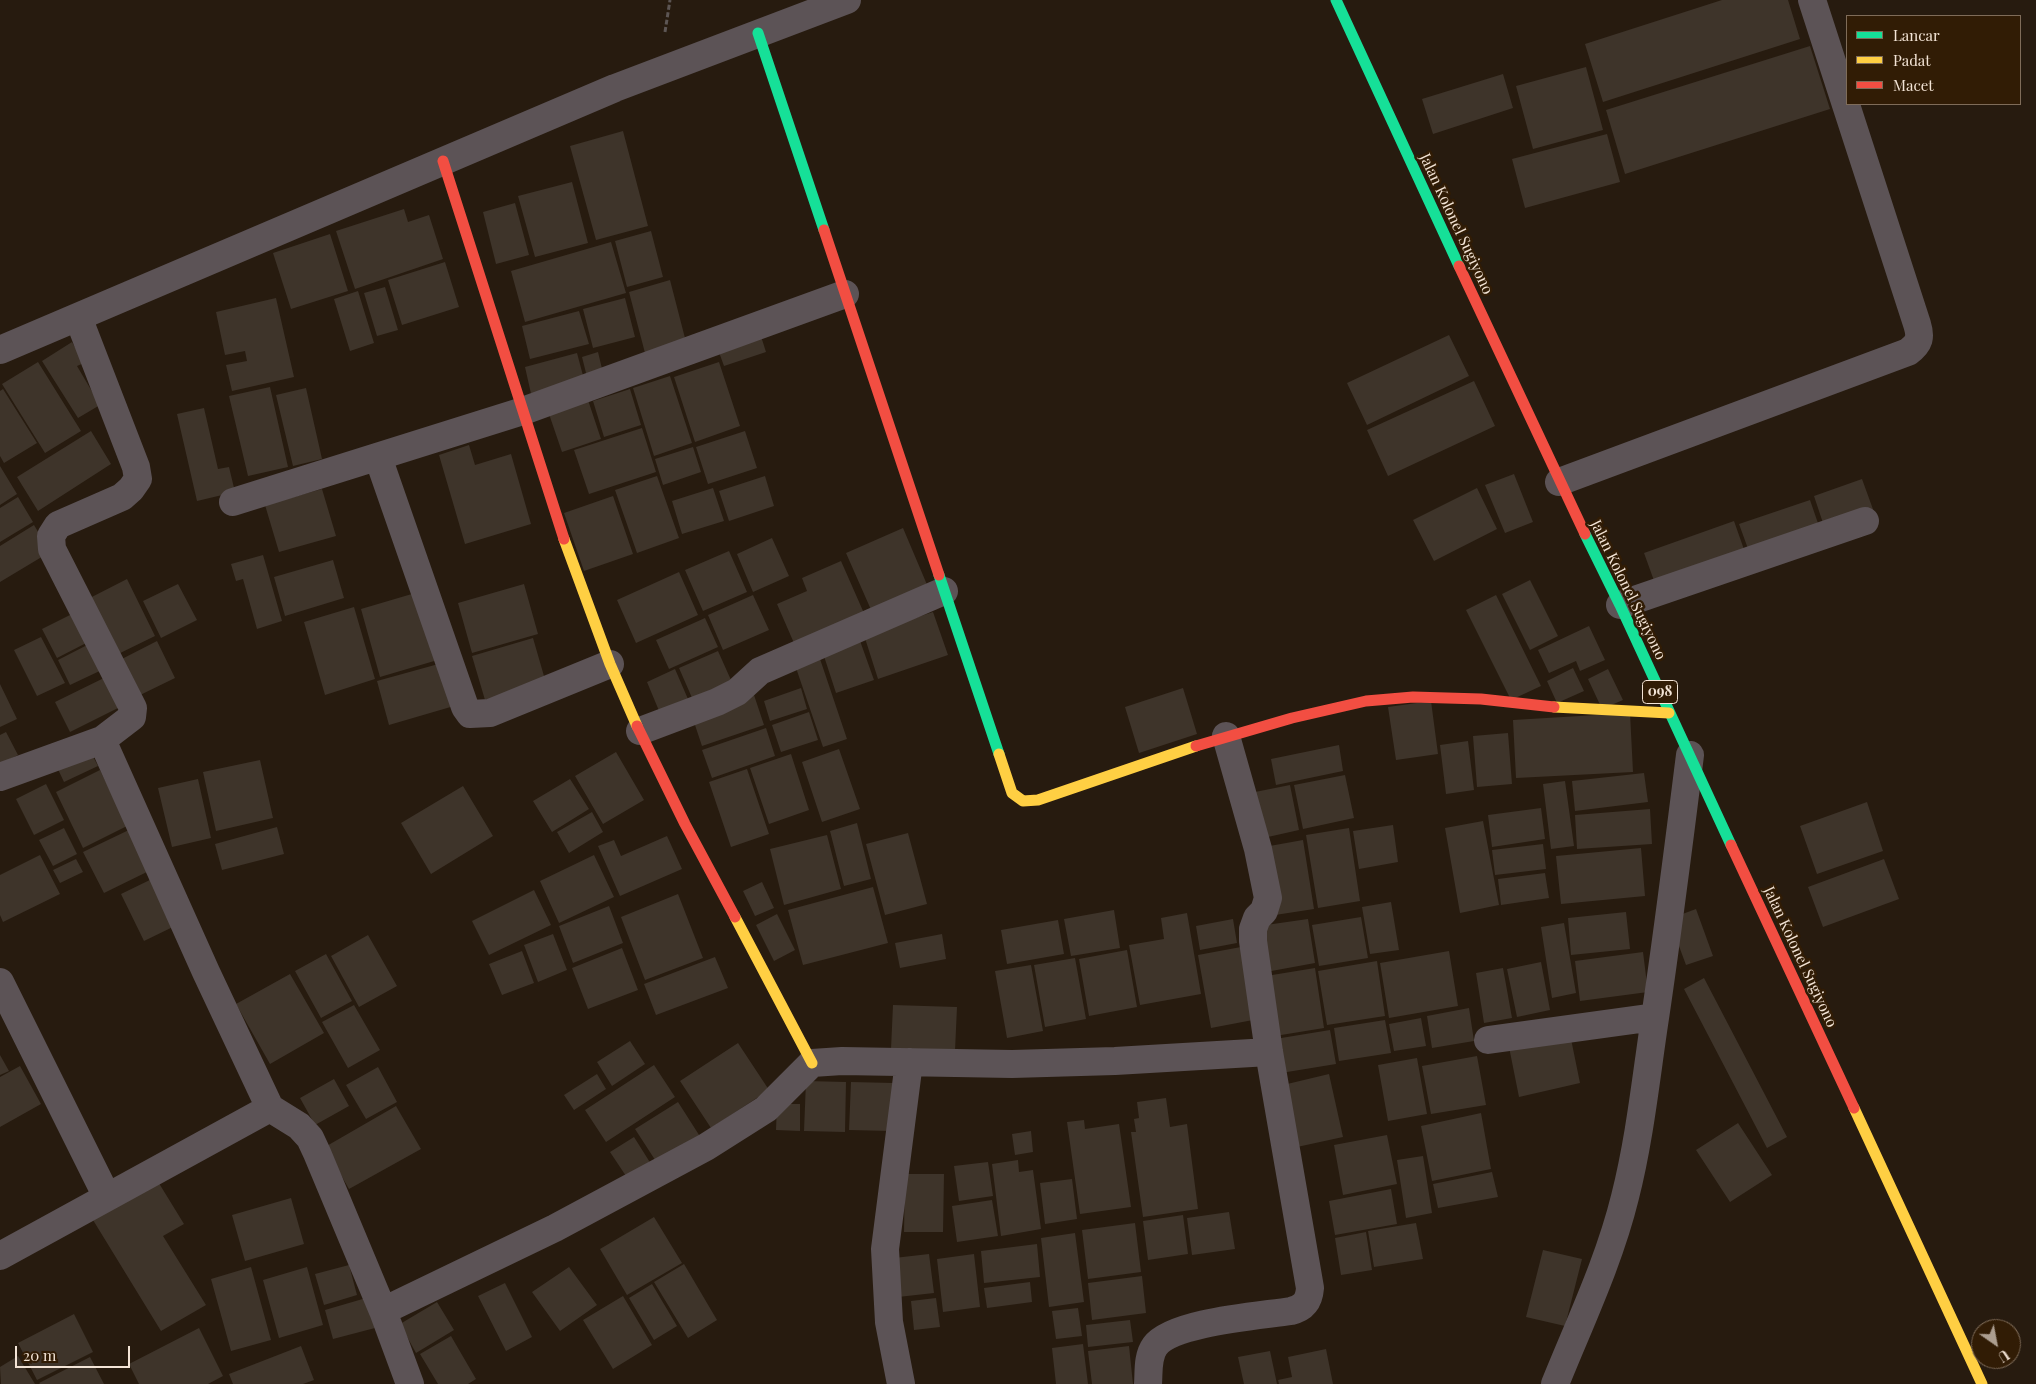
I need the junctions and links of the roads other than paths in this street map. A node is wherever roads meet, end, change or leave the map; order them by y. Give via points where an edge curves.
1 (847, 0) edge
2 (1336, 0) edge
3 (1812, 0) edge
4 (758, 34) junction
5 (1846, 105) edge
6 (1846, 105) edge
7 (443, 161) junction
8 (845, 294) junction
9 (78, 317) junction
10 (0, 350) edge
11 (523, 411) junction
12 (378, 457) junction
13 (1559, 482) junction
14 (233, 502) dead end
15 (1865, 521) dead end
16 (944, 591) junction
17 (1620, 605) junction
18 (610, 664) junction
19 (1670, 714) junction
20 (640, 731) junction
21 (1226, 736) junction
22 (102, 740) junction
23 (1690, 755) junction
24 (0, 777) edge
25 (0, 982) edge
26 (1655, 1017) junction
27 (1488, 1040) dead end
28 (1269, 1052) junction
29 (909, 1062) junction
30 (812, 1063) junction
31 (270, 1108) junction
32 (107, 1197) junction
33 (0, 1256) edge
34 (383, 1312) junction
35 (410, 1384) edge
36 (901, 1384) edge
37 (1148, 1384) edge
38 (1554, 1384) edge
39 (1982, 1384) edge

1 - 4 street
2 - 13 street, Jalan Kolonel Sugiyono / 098
3 - 6 street
4 - 7 street via 615,88
4 - 8 street
5 - 13 street via 1917,324 1919,342 1908,352
7 - 9 street
7 - 11 street
8 - 11 street
8 - 16 street
9 - 10 street
9 - 22 street via 138,479 122,497 58,525 51,536 52,549 133,708 132,717
11 - 12 street
11 - 18 street via 572,563
12 - 14 street
12 - 18 street via 470,714 490,713
13 - 17 street, Jalan Kolonel Sugiyono / 098
15 - 17 street
16 - 20 street via 760,671 737,692 717,702
16 - 21 street via 1012,793 1023,801 1054,796
17 - 19 street, Jalan Kolonel Sugiyono / 098
18 - 20 street
19 - 21 street via 1571,710 1481,700 1413,697 1366,701
19 - 23 street, Jalan Kolonel Sugiyono / 098
20 - 30 street via 685,824
21 - 28 street via 1268,898 1264,912 1257,918 1252,941
22 - 24 street
22 - 31 street
23 - 26 street
23 - 39 street, Jalan Kolonel Sugiyono / 098
25 - 32 street
26 - 27 street
26 - 38 street via 1645,1096 1626,1196 1592,1296
28 - 29 street via 1012,1064
28 - 37 street via 1309,1298 1300,1309 1291,1312 1186,1327 1166,1335 1150,1356
29 - 30 street
29 - 36 street via 885,1249 889,1322
30 - 34 street via 766,1110 706,1147 555,1228
31 - 32 street
31 - 34 street via 299,1126 310,1138
32 - 33 street
34 - 35 street

